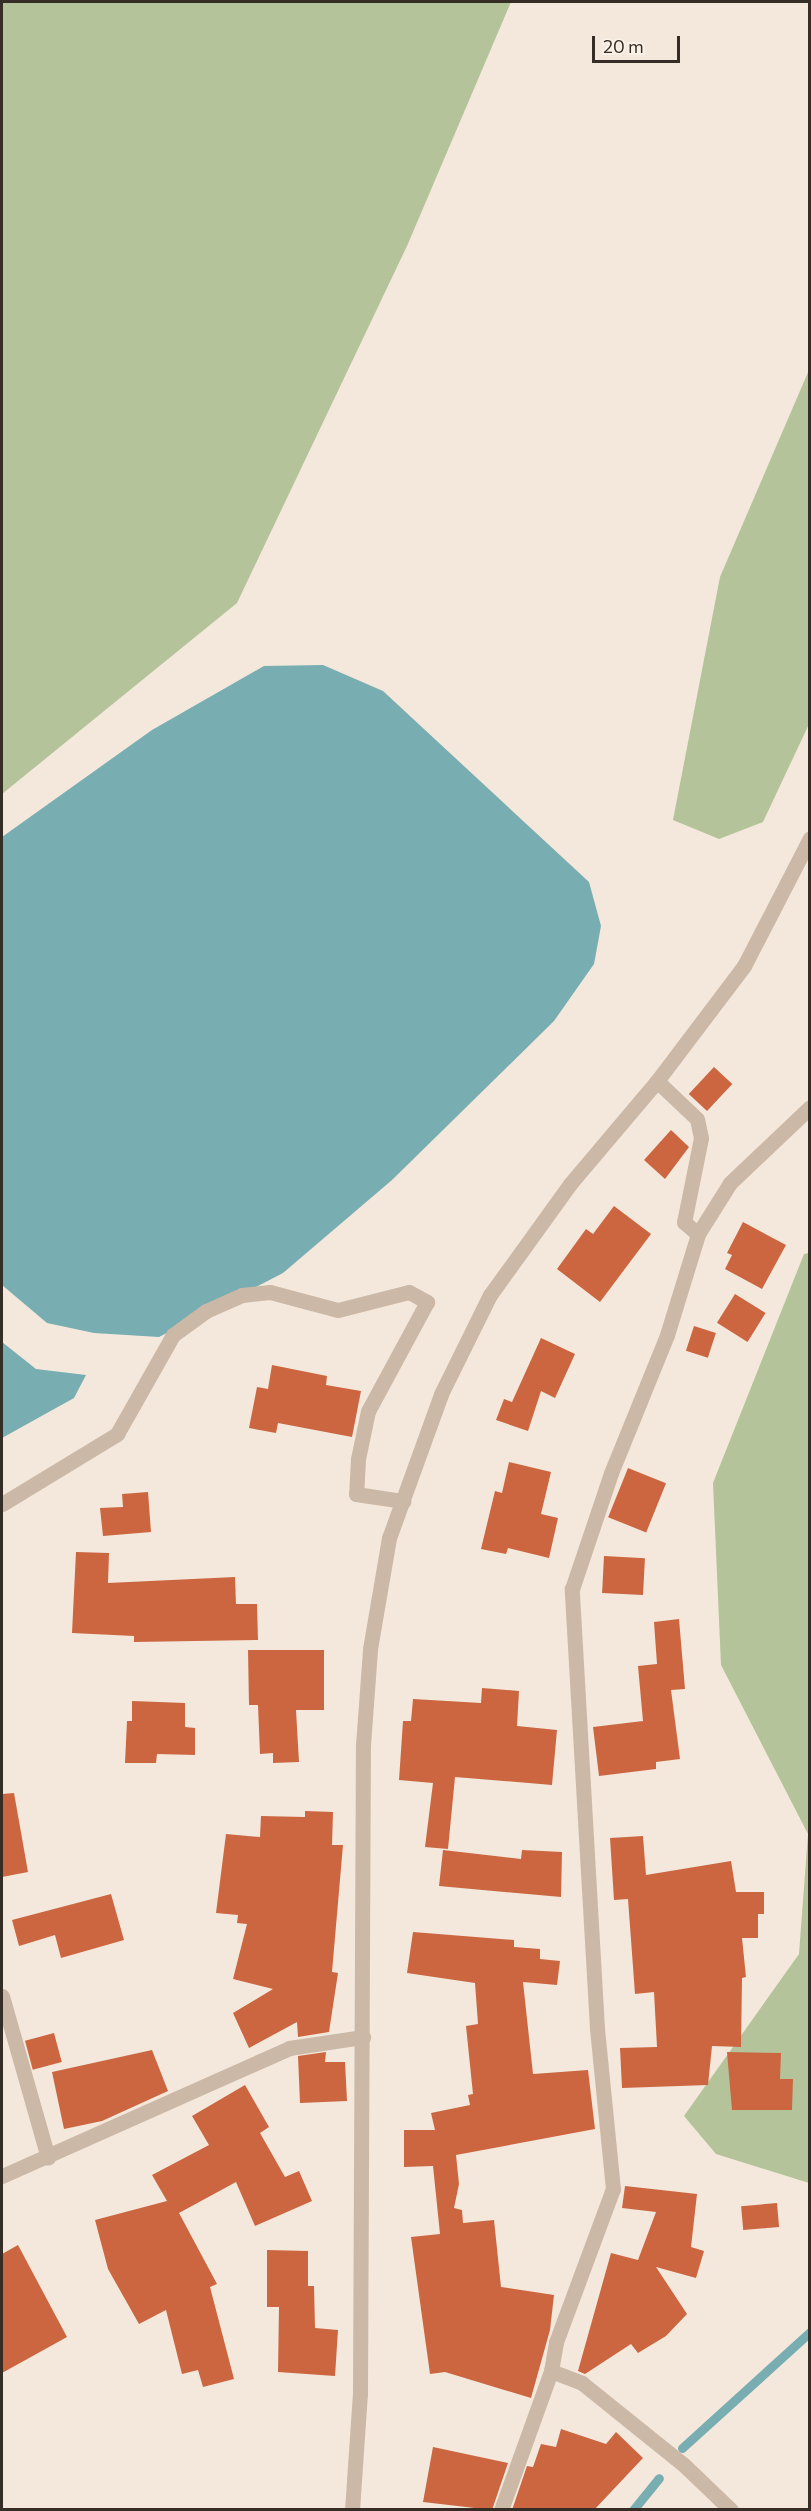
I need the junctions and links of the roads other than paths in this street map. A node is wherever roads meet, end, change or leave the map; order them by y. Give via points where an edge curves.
1 (810, 838) edge
2 (657, 1081) junction
3 (810, 1107) edge
4 (698, 1234) junction
5 (403, 1501) junction
6 (2, 1504) edge
7 (2, 1996) edge
8 (363, 2037) junction
9 (48, 2158) junction
10 (2, 2176) edge
11 (551, 2372) junction
12 (352, 2510) edge
13 (501, 2510) edge
14 (730, 2510) edge

1 - 2 street via 744,966
2 - 4 street via 697,1119 701,1138 684,1222
2 - 5 street via 570,1184 490,1295 441,1395
3 - 4 street via 729,1183
4 - 11 street via 667,1335 611,1473 572,1589 597,2028 613,2189 560,2331
5 - 6 street via 356,1494 358,1460 368,1411 427,1302 409,1292 338,1310 270,1292 243,1295 206,1311 173,1335 117,1434
5 - 8 street via 389,1538 370,1649 363,1745
7 - 9 street
8 - 9 street via 289,2048
8 - 12 street via 360,2394
9 - 10 street
11 - 13 street
11 - 14 street via 582,2383 684,2465

